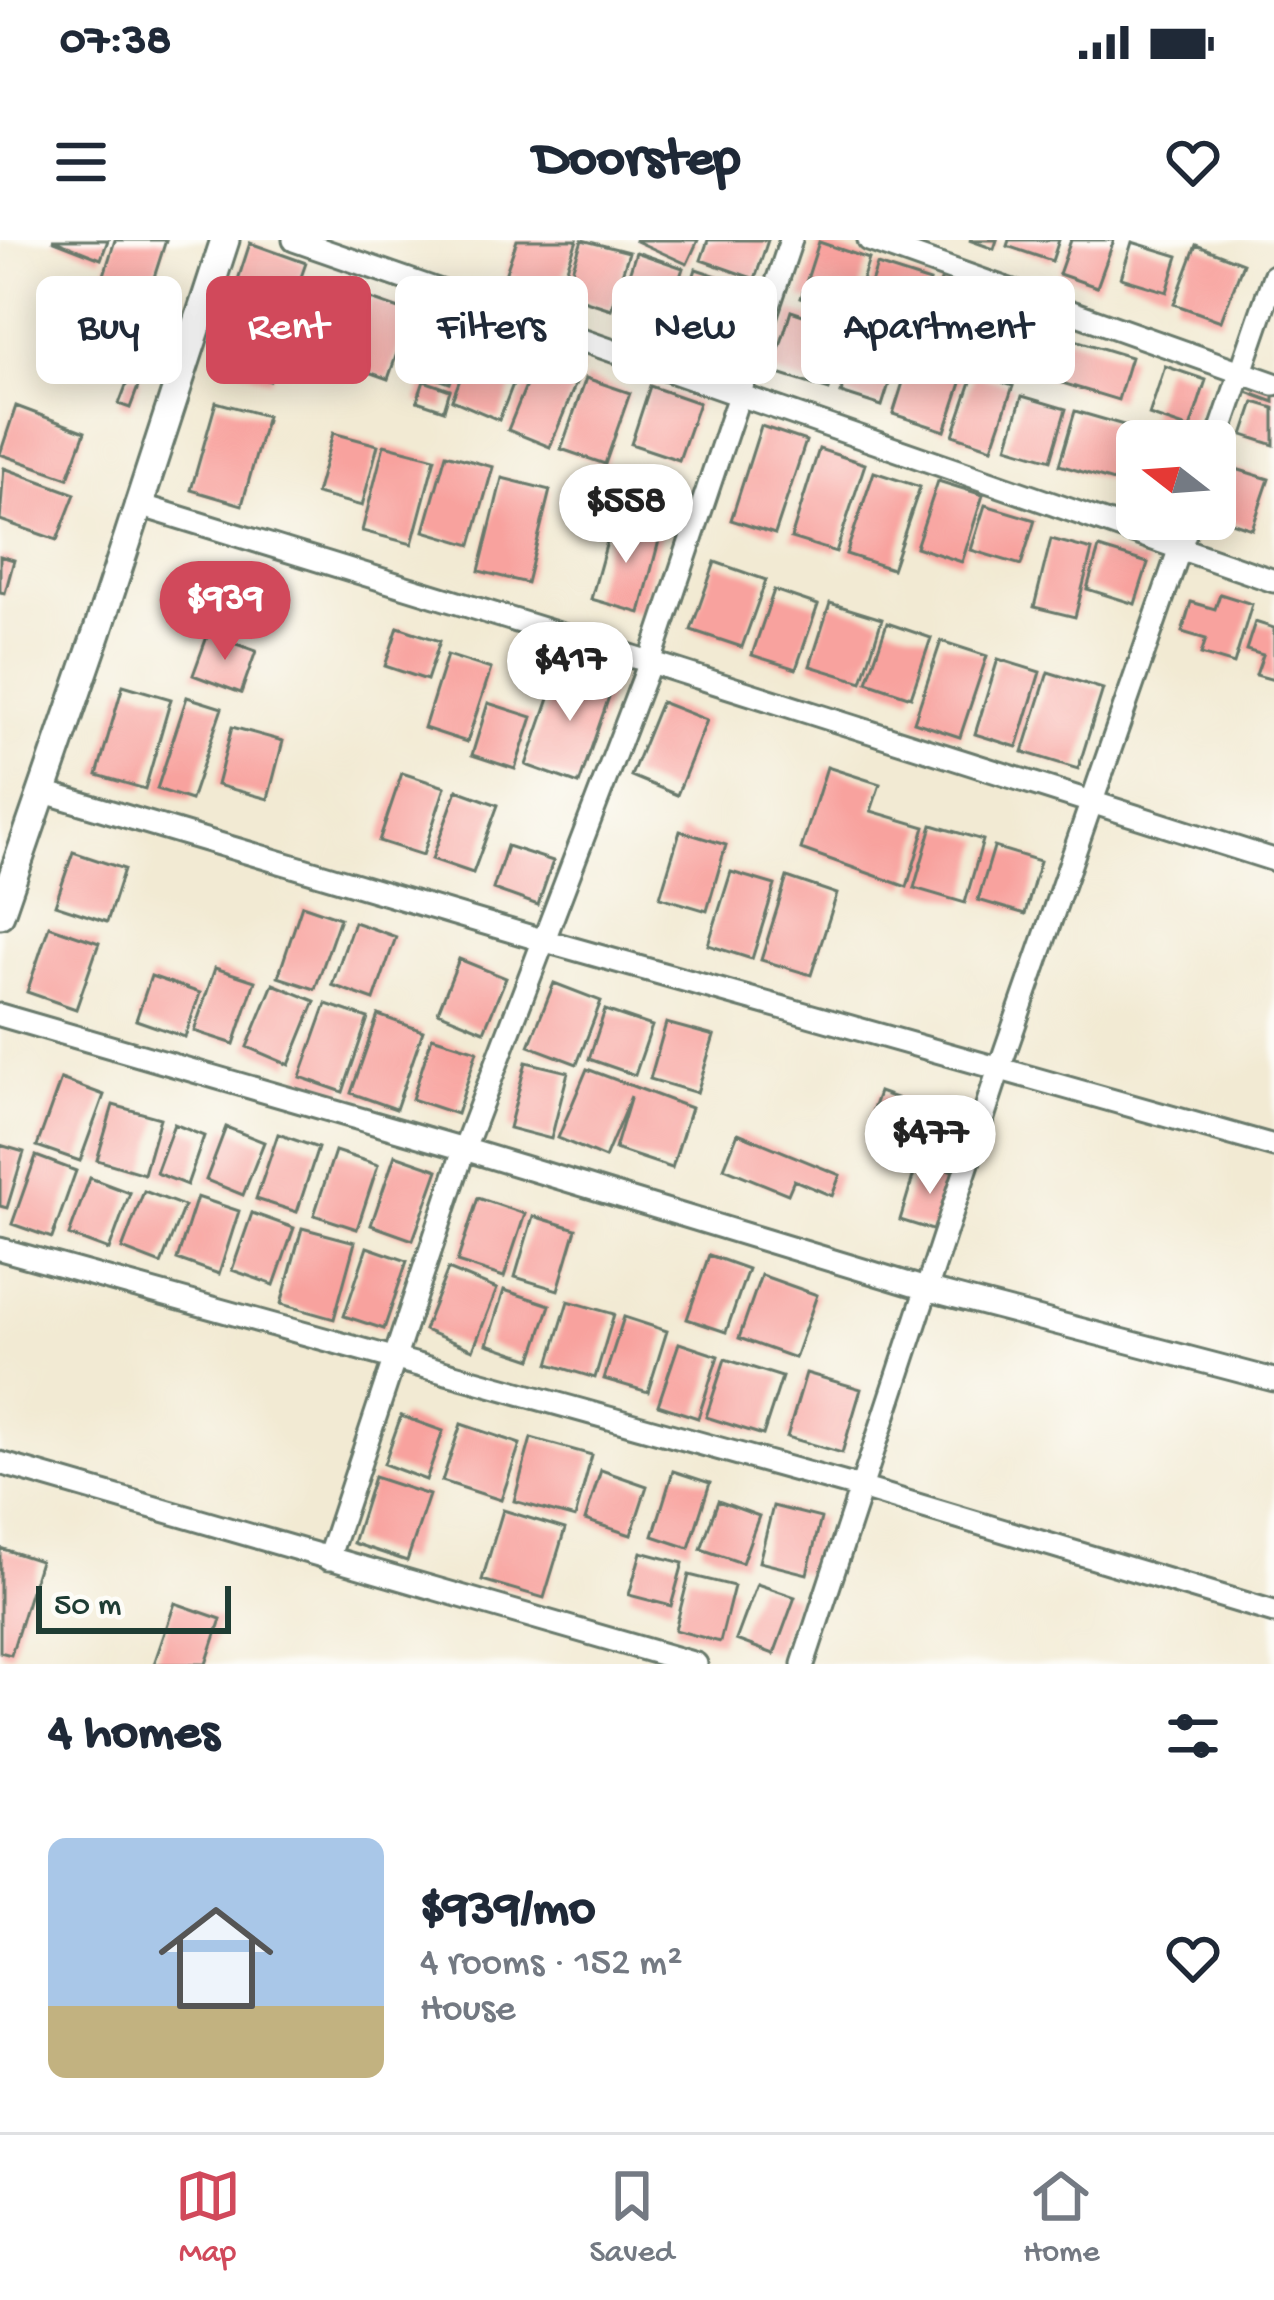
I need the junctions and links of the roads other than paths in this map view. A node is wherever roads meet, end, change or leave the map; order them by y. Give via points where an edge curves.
1 (225, 240) edge
2 (295, 240) edge
3 (790, 240) edge
4 (869, 240) edge
5 (1274, 277) edge
6 (1241, 373) junction
7 (1274, 384) edge
8 (739, 397) junction
9 (1224, 420) edge
10 (136, 504) junction
11 (1183, 540) edge
12 (1180, 548) junction
13 (1274, 581) edge
14 (650, 662) junction
15 (44, 793) junction
16 (1090, 803) junction
17 (1274, 860) edge
18 (0, 914) edge
19 (542, 940) junction
20 (0, 1016) edge
21 (1000, 1066) junction
22 (1274, 1146) edge
23 (464, 1149) junction
24 (0, 1249) edge
25 (926, 1289) junction
26 (392, 1359) junction
27 (1274, 1379) edge
28 (0, 1462) edge
29 (861, 1489) junction
30 (328, 1558) junction
31 (1274, 1612) edge
32 (697, 1664) edge
33 (803, 1664) edge

1 - 10 street
2 - 8 street
3 - 8 street
4 - 6 street
5 - 6 street
6 - 7 street
6 - 9 street
8 - 12 street
8 - 14 street
10 - 14 street
10 - 15 street
11 - 12 street
12 - 13 street
12 - 16 street
14 - 16 street
14 - 19 street
15 - 18 street
15 - 19 street
16 - 17 street
16 - 21 street
19 - 21 street
19 - 23 street
20 - 23 street
21 - 22 street
21 - 25 street
23 - 25 street
23 - 26 street
24 - 26 street
25 - 27 street
25 - 29 street
26 - 29 street
26 - 30 street
28 - 30 street
29 - 31 street
29 - 33 street
30 - 32 street

